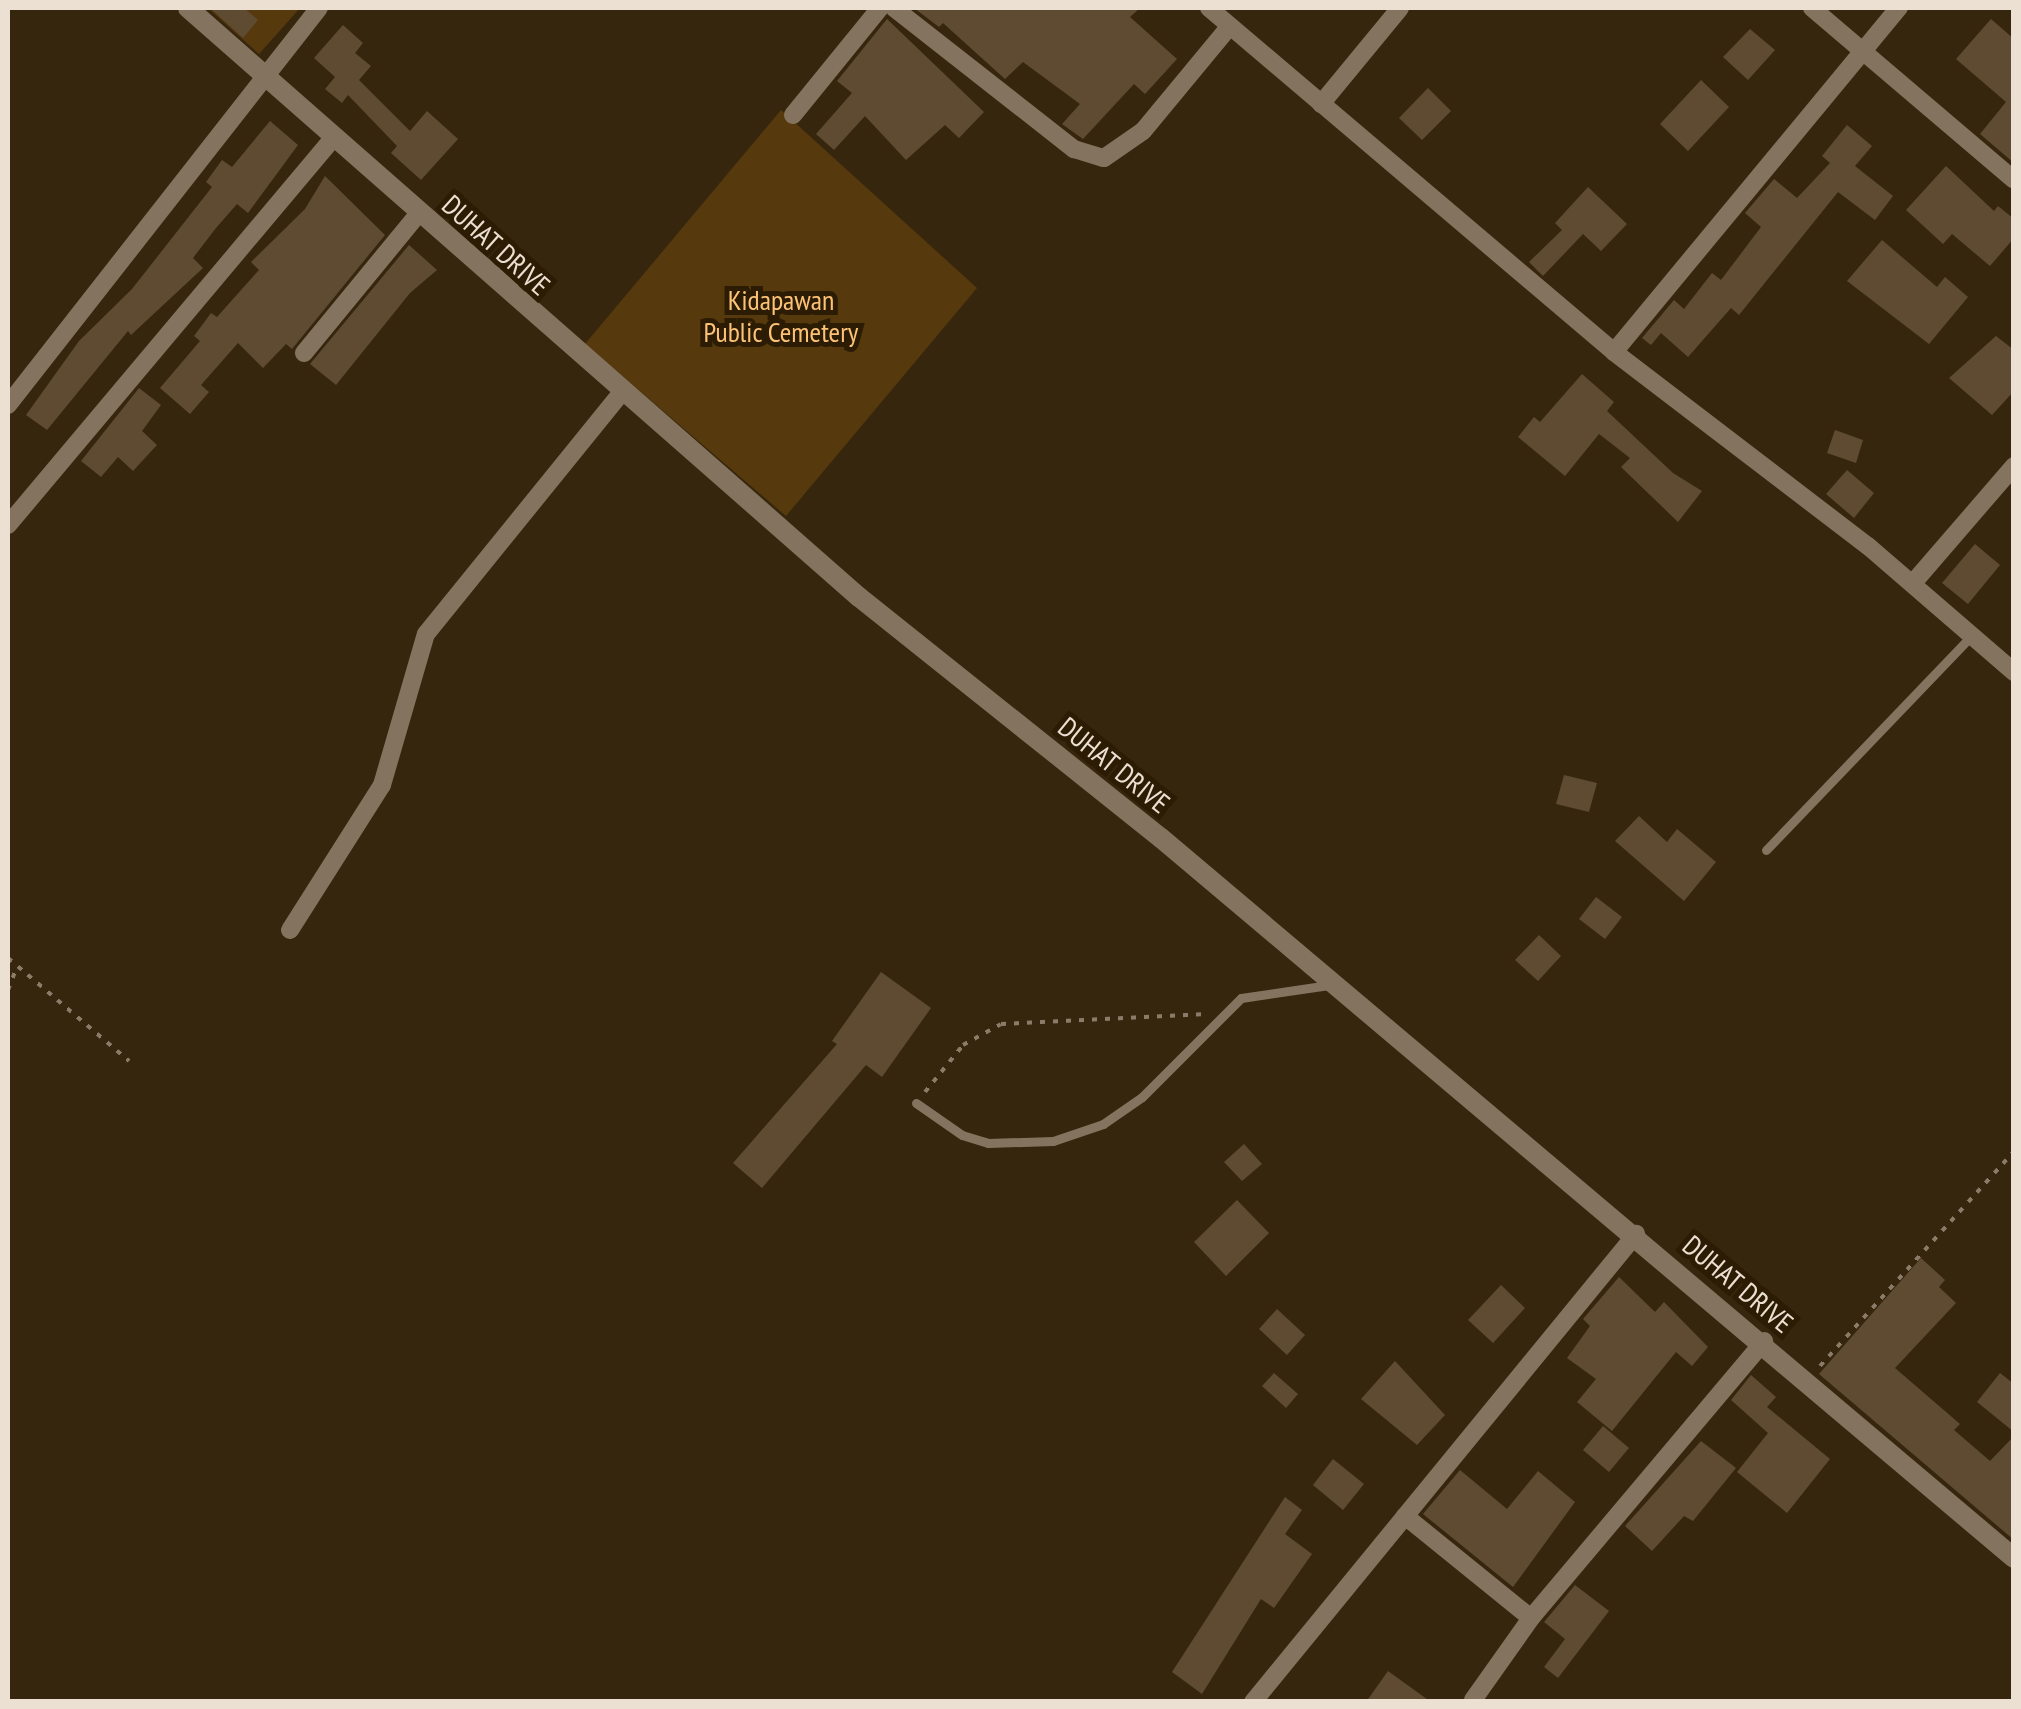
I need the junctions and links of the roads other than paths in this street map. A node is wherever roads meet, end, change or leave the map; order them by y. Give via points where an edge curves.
1 (188, 8) edge
2 (319, 8) edge
3 (880, 8) edge
4 (894, 8) edge
5 (1209, 8) edge
6 (1400, 8) edge
7 (1812, 8) edge
8 (1900, 8) edge
9 (1230, 26) junction
10 (1862, 50) junction
11 (262, 73) junction
12 (1321, 104) junction
13 (793, 115) dead end
14 (334, 137) junction
15 (2014, 180) edge
16 (419, 213) junction
17 (1614, 352) junction
18 (304, 353) dead end
19 (621, 392) junction
20 (8, 405) edge
21 (2014, 466) edge
22 (8, 526) edge
23 (1913, 583) junction
24 (1972, 635) junction
25 (2014, 672) edge
26 (1766, 850) dead end
27 (290, 930) dead end
28 (1337, 984) junction
29 (916, 1104) road end
30 (1636, 1234) junction
31 (1764, 1341) junction
32 (1405, 1516) junction
33 (2014, 1558) edge
34 (1531, 1618) junction
35 (1473, 1700) edge
36 (1254, 1702) edge

1 - 11 street, DUHAT DRIVE
2 - 11 street
3 - 13 street
4 - 9 street via 1074,149 1104,158 1143,131
5 - 9 street
6 - 12 street
7 - 10 street
8 - 10 street
9 - 12 street
10 - 15 street
10 - 17 street
11 - 14 street, DUHAT DRIVE
11 - 20 street
12 - 17 street
14 - 16 street, DUHAT DRIVE
14 - 22 street
16 - 18 street
16 - 19 street, DUHAT DRIVE
17 - 23 street
19 - 27 street via 426,634 382,784
19 - 28 street, DUHAT DRIVE via 859,597
21 - 23 street
23 - 24 street
24 - 25 street
24 - 26 lane
28 - 29 lane via 1241,998 1142,1097 1102,1124 1052,1141 1021,1146 975,1139
28 - 30 street, DUHAT DRIVE
30 - 31 street, DUHAT DRIVE
30 - 32 street
31 - 33 street, DUHAT DRIVE
31 - 34 street
32 - 34 street
32 - 36 street
34 - 35 street

